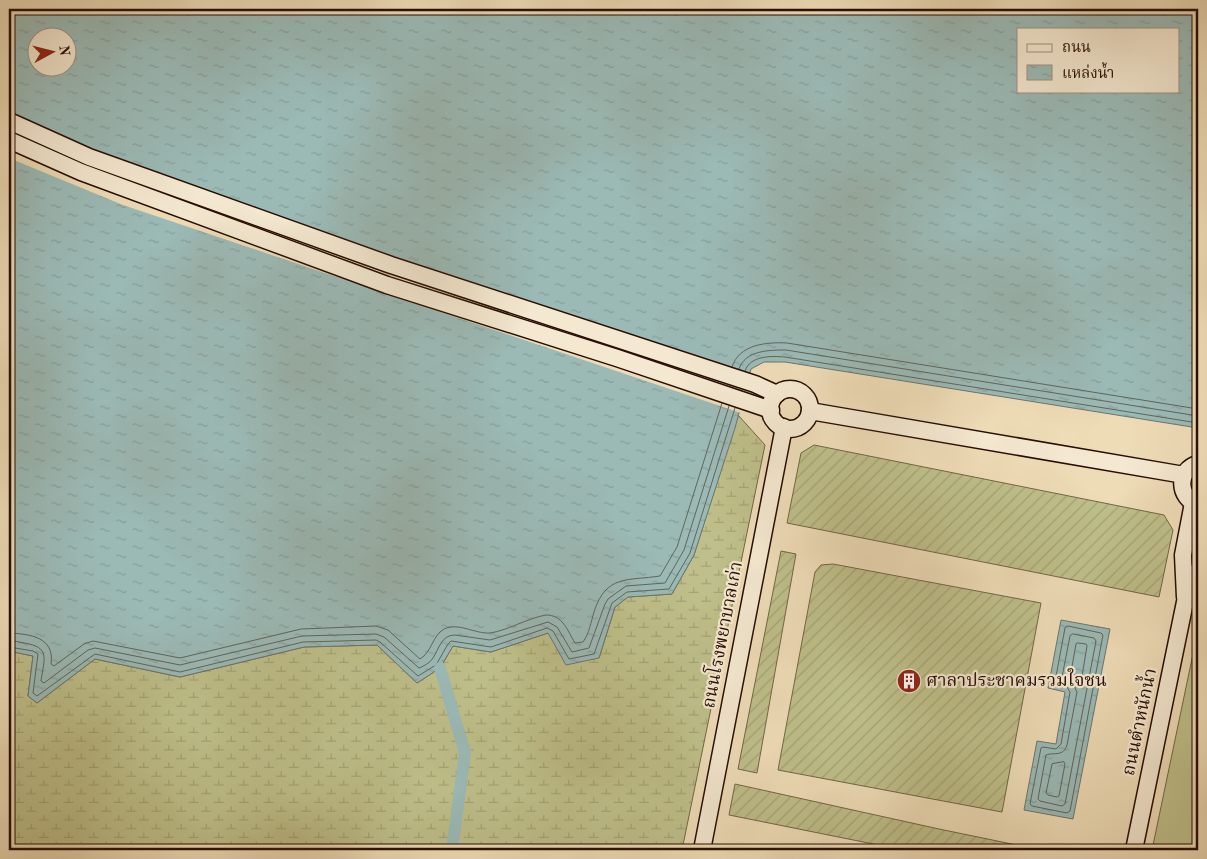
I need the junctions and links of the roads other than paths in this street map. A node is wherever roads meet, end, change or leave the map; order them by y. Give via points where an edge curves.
1 (9, 121) edge
2 (9, 140) edge
3 (777, 394) junction
4 (771, 410) junction
5 (810, 411) junction
6 (784, 427) junction
7 (1198, 464) edge
8 (1184, 475) junction
9 (1196, 504) edge
10 (1198, 570) edge
11 (1185, 602) junction
12 (702, 850) edge
13 (1134, 850) edge

1 - 3 main road via 89,157 391,265 755,384
2 - 4 main road via 81,172 387,285
3 - 4 main road
3 - 5 main road via 796,390 806,398
4 - 6 main road via 775,421
5 - 6 main road via 801,425
5 - 8 main road
6 - 12 main road, ถนนโรงพยาบาลเก่า
7 - 8 main road
8 - 9 main road via 1182,482 1186,498
9 - 11 main road, ถนนตำหนักน้ำ via 1183,556
10 - 11 main road, ถนนตำหนักน้ำ
11 - 13 main road, ถนนตำหนักน้ำ

